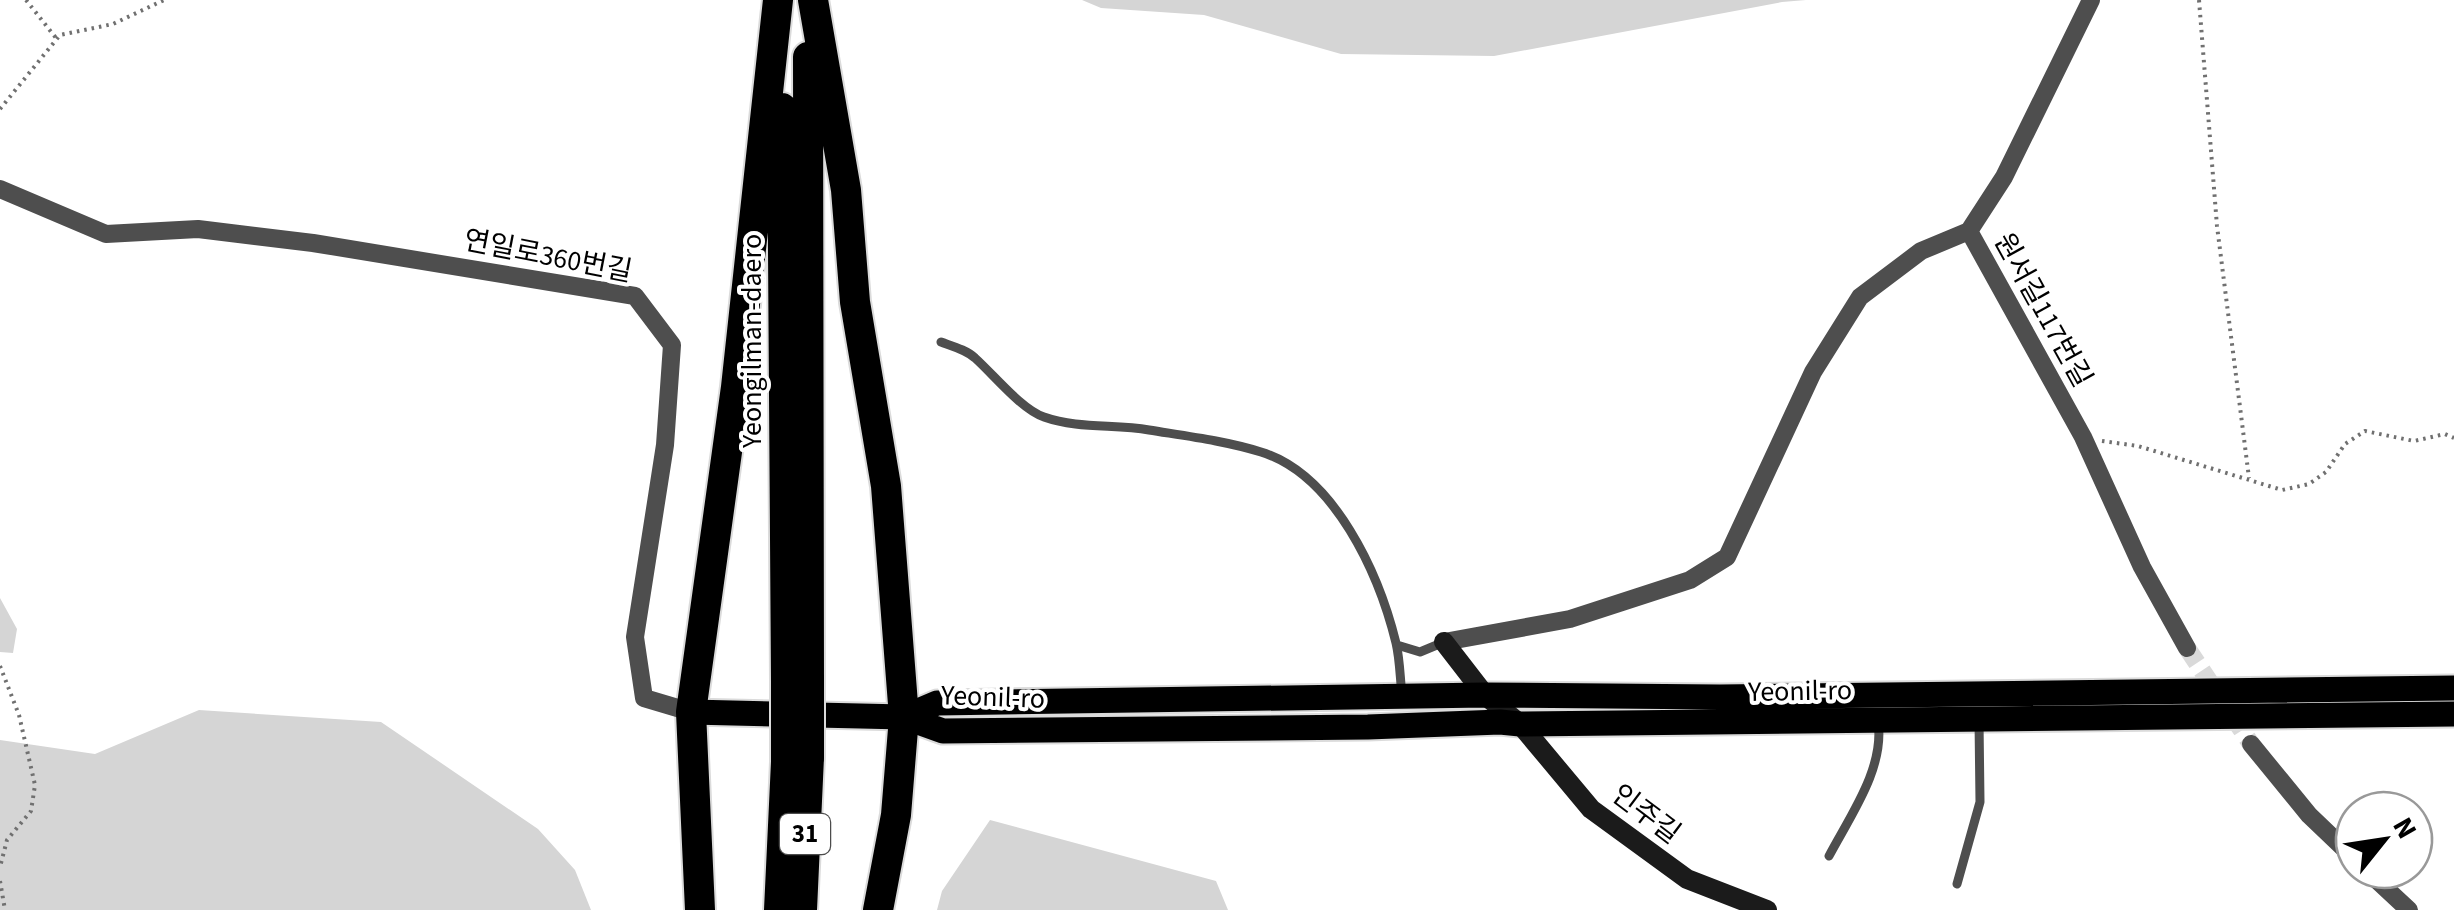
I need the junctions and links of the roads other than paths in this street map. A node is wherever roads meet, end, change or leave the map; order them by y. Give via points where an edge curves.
1 (779, 0) edge
2 (811, 0) edge
3 (2092, 0) edge
4 (0, 189) edge
5 (1968, 231) junction
6 (942, 342) dead end
7 (1444, 642) junction
8 (1397, 646) junction
9 (2188, 648) tunnel mouth
10 (797, 680) junction
11 (2454, 688) edge
12 (1485, 695) junction
13 (1402, 698) junction
14 (691, 712) junction
15 (2454, 714) edge
16 (904, 717) junction
17 (1978, 718) junction
18 (1877, 720) junction
19 (1520, 724) junction
20 (2251, 744) tunnel mouth
21 (797, 760) junction
22 (2334, 839) edge
23 (1829, 856) dead end
24 (1957, 884) dead end
25 (2388, 890) edge
26 (700, 910) edge
27 (780, 910) edge
28 (802, 910) edge
29 (878, 910) edge
30 (1767, 910) edge
31 (2409, 910) edge

1 - 10 highway, Yeongilman-daero
1 - 14 highway
2 - 10 highway, Yeongilman-daero
2 - 16 highway via 846,190 855,302 886,486
3 - 5 street, 원서길117번길 via 2004,176
4 - 14 street, 연일로360번길 via 106,234 198,229 635,296 672,345 666,445 636,637 644,698
5 - 7 street via 1921,251 1860,296 1813,372 1727,556 1690,580 1570,619
5 - 9 street, 원서길117번길 via 2083,437 2142,568
6 - 8 lane via 973,355 1040,416 1264,452 1308,479 1365,556
7 - 8 lane via 1420,652
7 - 12 street, 인주길
8 - 13 lane
10 - 21 highway, bridge
11 - 12 main road, Yeonil-ro
12 - 13 main road, Yeonil-ro
12 - 19 street, 인주길
13 - 16 main road, Yeonil-ro via 937,703
14 - 16 main road
14 - 26 highway
15 - 17 main road, Yeonil-ro
16 - 19 main road, Yeonil-ro via 944,730
16 - 29 highway via 896,816
17 - 18 main road, Yeonil-ro
17 - 24 lane via 1980,802
18 - 19 main road, Yeonil-ro
18 - 23 lane via 1881,741 1865,788
19 - 30 street, 인주길 via 1591,809 1687,879
20 - 22 street
21 - 27 highway, 31
21 - 28 highway, 31
25 - 31 street

